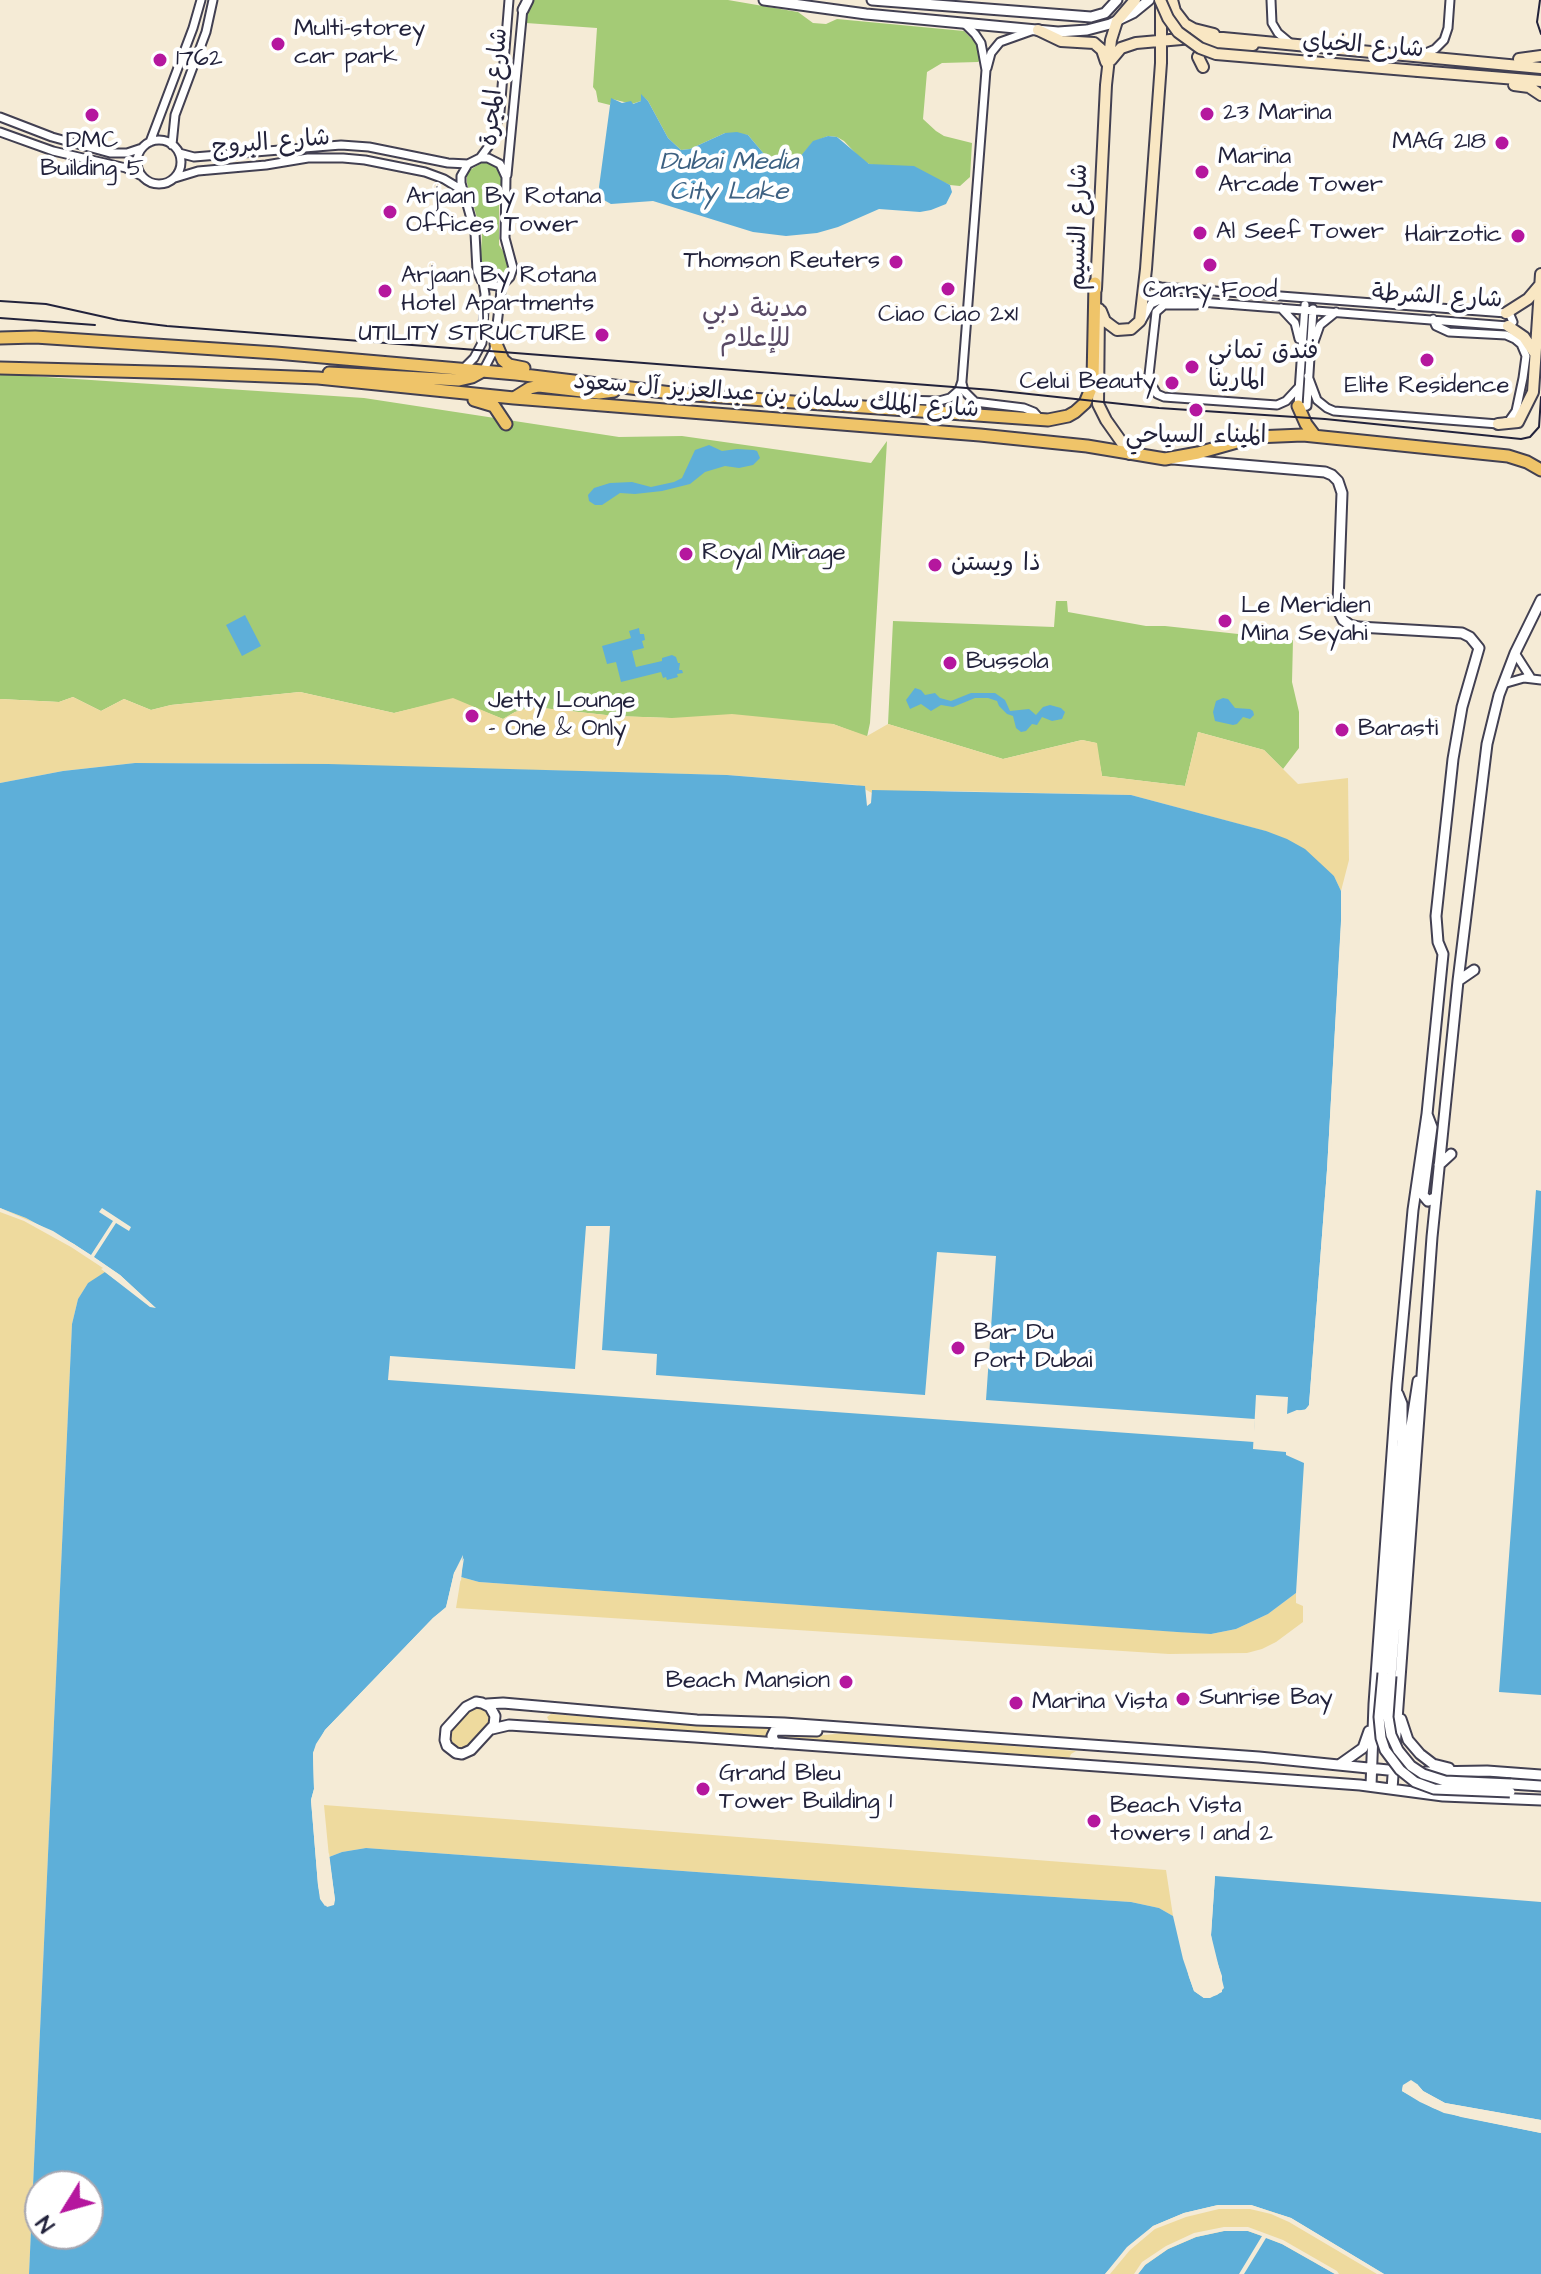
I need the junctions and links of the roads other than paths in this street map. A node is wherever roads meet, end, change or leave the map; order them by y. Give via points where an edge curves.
1 (201, 0) edge
2 (213, 0) edge
3 (509, 0) edge
4 (764, 0) edge
5 (872, 0) edge
6 (1117, 0) edge
7 (1135, 0) edge
8 (1149, 0) edge
9 (1160, 0) edge
10 (1172, 0) edge
11 (1271, 0) edge
12 (1450, 0) edge
13 (525, 3) edge
14 (1117, 21) junction
15 (964, 23) junction
16 (1036, 30) junction
17 (1223, 38) junction
18 (1161, 40) junction
19 (1267, 42) junction
20 (1130, 44) junction
21 (1292, 44) junction
22 (1421, 55) junction
23 (1541, 56) edge
24 (1498, 62) junction
25 (1109, 67) junction
26 (1203, 67) dead end
27 (1541, 68) edge
28 (986, 70) junction
29 (1473, 75) junction
30 (1541, 81) edge
31 (1159, 93) junction
32 (1541, 95) edge
33 (0, 117) edge
34 (0, 132) edge
35 (150, 142) junction
36 (172, 145) junction
37 (142, 148) junction
38 (179, 153) junction
39 (480, 158) junction
40 (468, 164) junction
41 (142, 176) junction
42 (506, 177) junction
43 (175, 178) junction
44 (462, 190) junction
45 (1541, 274) edge
46 (1145, 278) junction
47 (481, 280) junction
48 (1095, 283) junction
49 (503, 284) junction
50 (1540, 284) edge
51 (1310, 298) junction
52 (1204, 302) junction
53 (1099, 308) junction
54 (1281, 308) junction
55 (1309, 310) junction
56 (1336, 312) junction
57 (1506, 313) junction
58 (1433, 319) junction
59 (1140, 321) junction
60 (1508, 326) junction
61 (0, 331) edge
62 (35, 337) junction
63 (0, 338) edge
64 (496, 344) junction
65 (1535, 353) junction
66 (1310, 355) junction
67 (1301, 363) junction
68 (0, 368) edge
69 (463, 369) junction
70 (483, 371) junction
71 (1308, 376) junction
72 (1529, 376) junction
73 (318, 378) junction
74 (562, 380) junction
75 (962, 381) junction
76 (1299, 387) junction
77 (622, 388) junction
78 (447, 391) junction
79 (514, 398) junction
80 (1298, 406) junction
81 (891, 408) junction
82 (1044, 420) junction
83 (506, 424) dead end
84 (1498, 424) junction
85 (1315, 436) junction
86 (1130, 454) junction
87 (1541, 458) edge
88 (1165, 459) junction
89 (1527, 462) junction
90 (1541, 470) edge
91 (1541, 600) edge
92 (1515, 653) junction
93 (1531, 678) junction
94 (1541, 680) edge
95 (1503, 684) junction
96 (1474, 970) dead end
97 (1458, 981) junction
98 (1427, 1114) junction
99 (1451, 1154) dead end
100 (1439, 1165) junction
101 (1436, 1197) junction
102 (1423, 1375) junction
103 (1394, 1391) junction
104 (1431, 1391) dead end
105 (1422, 1400) junction
106 (1412, 1524) junction
107 (1420, 1539) dead end
108 (1374, 1585) dead end
109 (1381, 1598) junction
110 (1387, 1674) junction
111 (487, 1704) junction
112 (1374, 1704) junction
113 (573, 1710) junction
114 (1399, 1710) junction
115 (544, 1727) junction
116 (839, 1727) junction
117 (492, 1729) junction
118 (721, 1740) junction
119 (775, 1743) junction
120 (805, 1745) junction
121 (707, 1747) dead end
122 (1096, 1747) junction
123 (816, 1755) dead end
124 (1071, 1763) junction
125 (1339, 1765) junction
126 (1373, 1768) junction
127 (1394, 1770) junction
128 (1464, 1772) junction
129 (1541, 1775) edge
130 (1371, 1786) junction
131 (1541, 1786) edge
132 (1511, 1788) junction
133 (1392, 1789) junction
134 (1541, 1794) edge
135 (1541, 1800) edge

1 - 35 street
2 - 36 street via 175,115
3 - 39 street, شارع المجرة via 500,112 491,143
4 - 15 street
5 - 6 street via 1091,17 1105,13
7 - 14 main road, شارع النسيم
8 - 14 street
9 - 18 main road
9 - 29 main road, شارع الخياي, bridge via 1178,32 1216,54
10 - 17 main road via 1185,24
11 - 21 street via 1272,23
12 - 22 street via 1444,40
13 - 42 street, شارع المجرة
14 - 16 street via 1082,31
14 - 25 main road, شارع النسيم
15 - 16 street
15 - 28 street via 981,43
16 - 25 main road via 1061,41 1097,45
16 - 28 street via 1000,42
17 - 18 main road, شارع الخياي
17 - 19 main road, شارع الخياي
18 - 20 main road, شارع الخياي
18 - 31 main road
19 - 21 main road, شارع الخياي
19 - 26 main road via 1206,46 1198,57
20 - 25 main road via 1117,51
20 - 31 main road via 1155,53
21 - 22 main road, شارع الخياي
22 - 24 main road, شارع الخياي
23 - 24 main road
24 - 27 main road, شارع الخياي
25 - 48 main road, شارع النسيم
28 - 75 street
29 - 30 main road, شارع الخياي
29 - 32 main road via 1529,87
31 - 46 main road
33 - 37 street via 110,153
34 - 41 street
35 - 36 street
35 - 37 street
36 - 38 street
37 - 41 street via 137,165
38 - 40 street, شارع البروج via 194,157 341,145
38 - 43 street
39 - 40 street
39 - 42 street via 500,164
40 - 44 street via 461,176
41 - 43 street via 154,184
42 - 49 street, شارع المجرة via 505,238 513,268
43 - 44 street, شارع البروج via 198,171 343,158 425,172
44 - 47 street via 473,222
45 - 50 main road
46 - 51 street, شارع الشرطة via 1161,287
46 - 59 main road
47 - 49 street
47 - 69 street via 482,343
48 - 53 main road, شارع النسيم
48 - 82 main road via 1090,391 1075,412
49 - 64 street
50 - 57 main road
50 - 65 main road
51 - 55 street
51 - 57 street, شارع الشرطة
52 - 54 street, شارع الشرطة
52 - 59 street, شارع الشرطة via 1159,299
52 - 76 street via 1164,305 1156,312 1149,375 1157,394 1277,405
53 - 59 main road via 1117,330 1131,329
53 - 86 main road, شارع النسيم via 1098,404
54 - 55 street, شارع الشرطة
54 - 67 street via 1297,327
55 - 56 street, شارع الشرطة
55 - 66 street
55 - 67 street
56 - 58 street, شارع الشرطة
56 - 66 street via 1318,327
57 - 60 street, شارع الشرطة via 1513,319
58 - 60 street, شارع الشرطة
58 - 72 street via 1449,332 1515,339 1525,352
60 - 65 main road
61 - 62 main road
62 - 63 main road, شارع الملك سلمان بن عبدالعزيز آل سعود
62 - 69 main road, شارع الملك سلمان بن عبدالعزيز آل سعود
64 - 70 street
64 - 74 main road via 509,365
65 - 72 main road
66 - 71 street
67 - 76 street
68 - 73 main road, شارع الملك سلمان بن عبدالعزيز آل سعود
69 - 70 main road, شارع الملك سلمان بن عبدالعزيز آل سعود
70 - 73 main road via 459,380 332,373
70 - 74 main road, شارع الملك سلمان بن عبدالعزيز آل سعود
71 - 80 street via 1307,406
71 - 84 street via 1317,400 1334,411
72 - 84 street via 1514,415
72 - 84 main road via 1533,392 1518,422
73 - 78 main road, شارع الملك سلمان بن عبدالعزيز آل سعود
74 - 77 main road, شارع الملك سلمان بن عبدالعزيز آل سعود
75 - 81 street via 950,398 902,400
75 - 82 street via 975,402 1024,408
76 - 80 street
77 - 79 main road via 599,393 539,386
77 - 81 main road, شارع الملك سلمان بن عبدالعزيز آل سعود
78 - 79 main road, شارع الملك سلمان بن عبدالعزيز آل سعود
78 - 83 main road via 490,404
79 - 86 main road, شارع الملك سلمان بن عبدالعزيز آل سعود via 875,425
80 - 85 main road
81 - 82 main road, شارع الملك سلمان بن عبدالعزيز آل سعود
85 - 88 main road, شارع الملك سلمان بن عبدالعزيز آل سعود via 1255,437
85 - 89 main road, شارع الملك سلمان بن عبدالعزيز آل سعود
86 - 88 main road, شارع الملك سلمان بن عبدالعزيز آل سعود
87 - 89 main road
88 - 98 street via 1332,475 1342,493 1338,608 1343,620 1355,626 1462,633 1479,648 1453,759 1436,916 1443,954
89 - 90 main road, شارع الملك سلمان بن عبدالعزيز آل سعود
91 - 92 street
92 - 93 street
92 - 95 street
93 - 94 street
93 - 95 street
95 - 97 street via 1487,744
96 - 97 street
97 - 100 street
98 - 101 street via 1432,1127 1423,1195 1428,1201
98 - 103 street
99 - 100 street
100 - 101 street
101 - 102 street
102 - 105 street
102 - 110 street via 1417,1383 1409,1439
103 - 109 street
103 - 110 street via 1402,1404 1402,1441
104 - 105 street
105 - 106 street
106 - 107 street
106 - 114 street
108 - 109 street
109 - 112 street
110 - 132 street, bridge via 1391,1735 1411,1766 1445,1781
111 - 113 street
111 - 117 street via 495,1716
111 - 117 street via 466,1707 449,1724 445,1740 456,1753 467,1753
112 - 125 street via 1365,1744
112 - 126 street
113 - 115 street via 544,1712
113 - 116 street
114 - 127 street
114 - 128 street via 1404,1731 1420,1754 1433,1764
115 - 117 street
115 - 118 street
116 - 119 street via 826,1732 775,1730
116 - 122 street
118 - 119 street
118 - 121 street
119 - 120 street
120 - 123 street
120 - 124 street
122 - 124 street via 1093,1752 1060,1751
122 - 125 street
124 - 130 street
125 - 126 street
126 - 127 street
126 - 130 street
127 - 128 street
127 - 133 street
128 - 129 street
130 - 133 street
131 - 132 street
132 - 134 street
133 - 135 street

